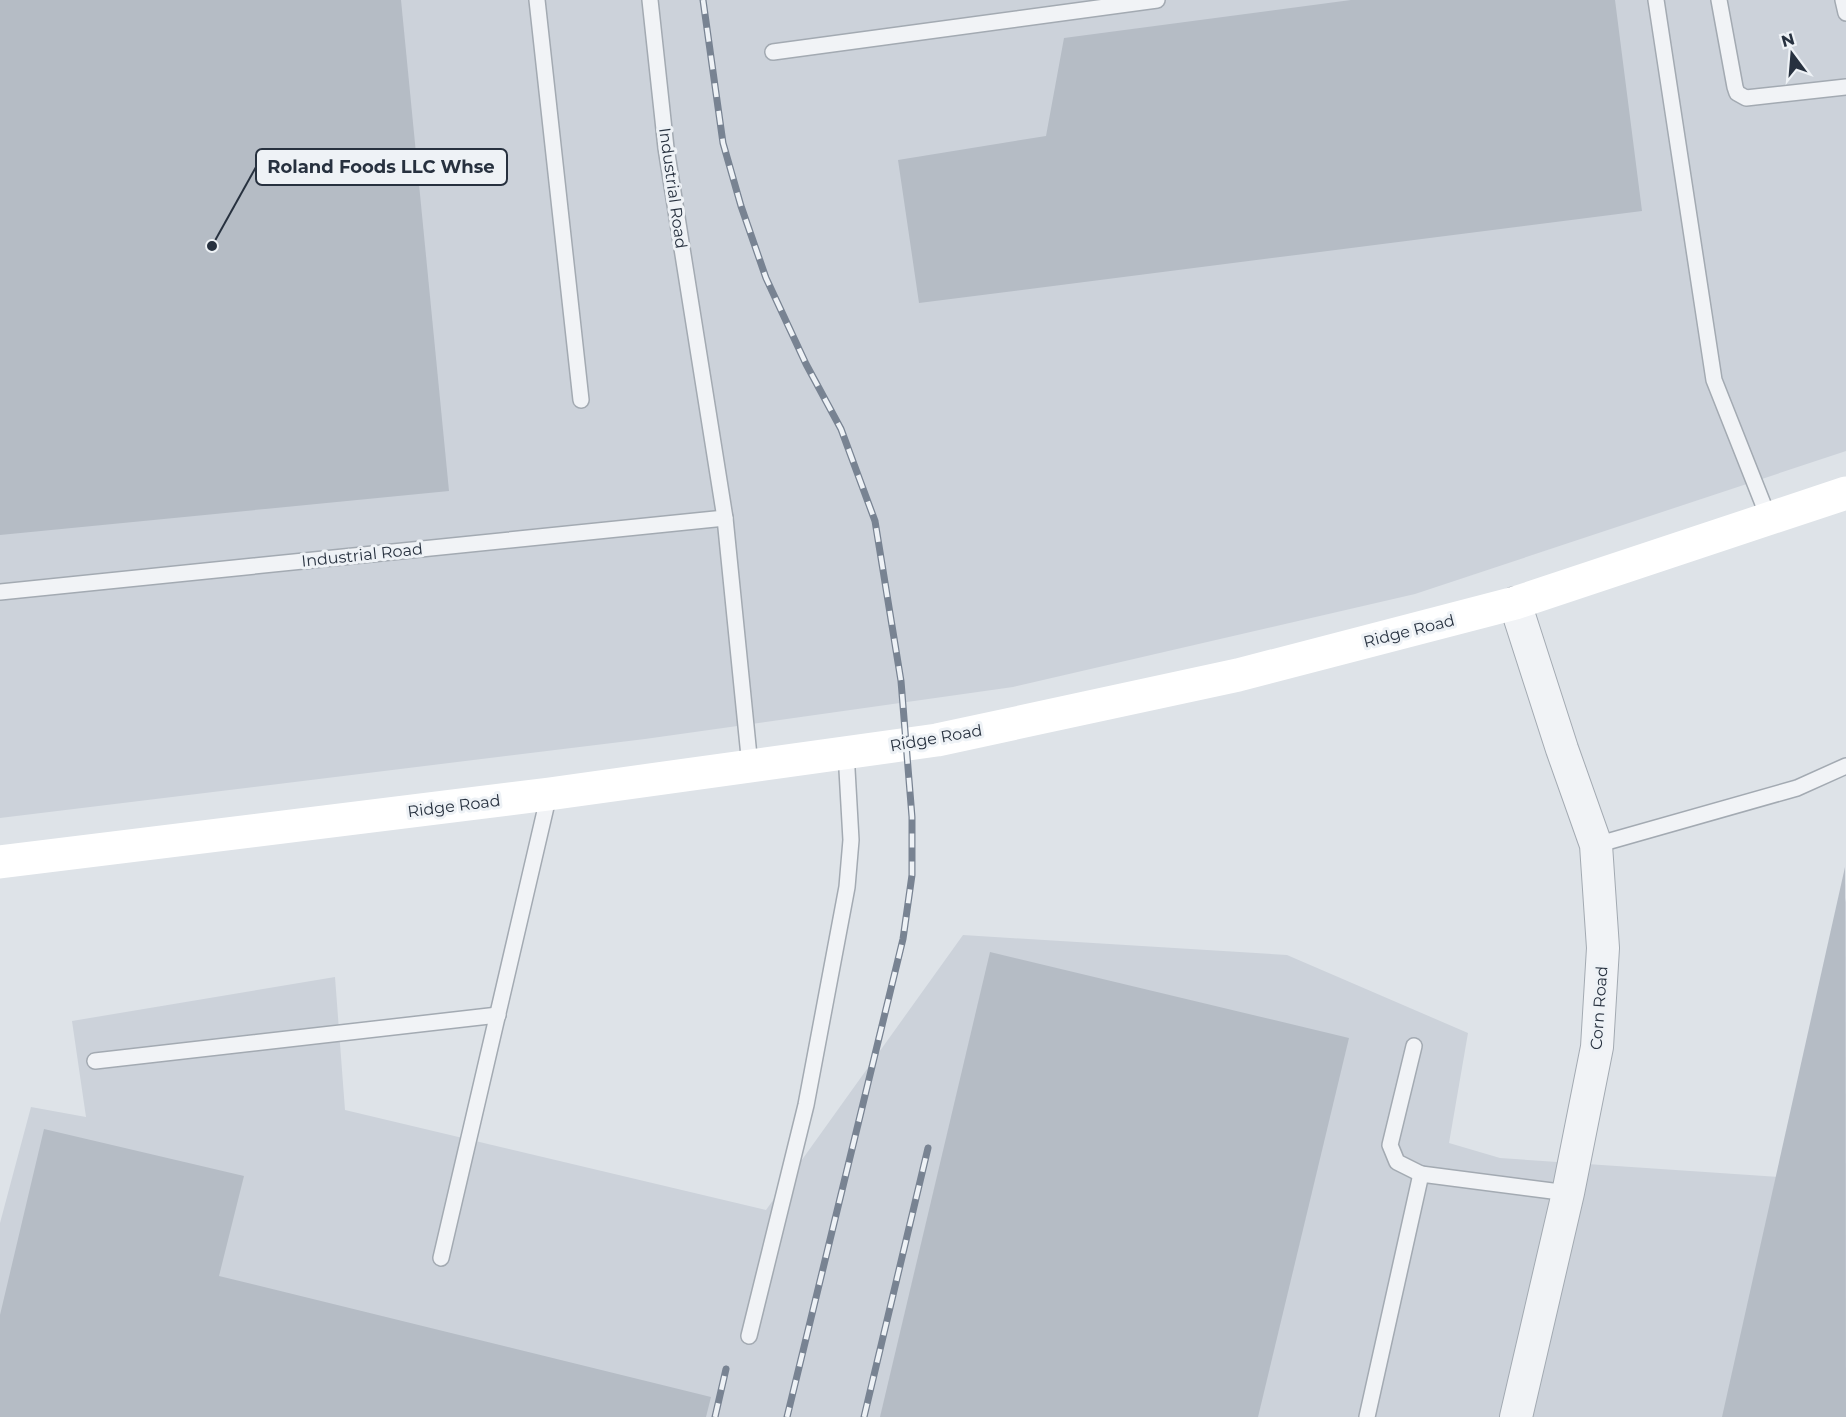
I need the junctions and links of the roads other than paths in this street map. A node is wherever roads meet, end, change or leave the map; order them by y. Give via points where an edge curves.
1 (537, 0) edge
2 (650, 0) edge
3 (1157, 0) edge
4 (1656, 0) edge
5 (1662, 0) edge
6 (1719, 0) edge
7 (1844, 0) edge
8 (1846, 13) edge
9 (773, 52) dead end
10 (1846, 87) edge
11 (581, 400) dead end
12 (1846, 493) edge
13 (725, 518) junction
14 (1769, 519) junction
15 (0, 592) edge
16 (1515, 603) junction
17 (846, 752) junction
18 (750, 766) junction
19 (1846, 766) edge
20 (549, 794) junction
21 (1596, 845) junction
22 (0, 862) edge
23 (498, 1015) junction
24 (1414, 1046) dead end
25 (95, 1061) dead end
26 (1421, 1174) junction
27 (1568, 1193) junction
28 (441, 1258) dead end
29 (749, 1336) dead end
30 (1368, 1417) edge
31 (1516, 1417) edge

1 - 11 lane
2 - 13 lane, Industrial Road via 666,148
3 - 9 lane
4 - 5 lane
4 - 14 lane via 1714,380
6 - 10 lane via 1737,93 1746,98
7 - 8 lane
12 - 14 street, Ridge Road
13 - 15 lane, Industrial Road
13 - 18 lane, Industrial Road
14 - 16 street, Ridge Road
16 - 17 street, Ridge Road via 1238,675 937,740
16 - 21 street, Corn Road
17 - 18 street, Ridge Road
17 - 29 lane via 851,840 847,887 806,1105
18 - 20 street, Ridge Road
19 - 21 lane via 1797,788
20 - 22 street, Ridge Road
20 - 23 lane
21 - 27 street, Corn Road via 1603,948 1597,1047
23 - 25 lane
23 - 28 lane
24 - 26 lane via 1389,1145 1396,1162
26 - 27 lane
26 - 30 lane
27 - 31 street, Corn Road

